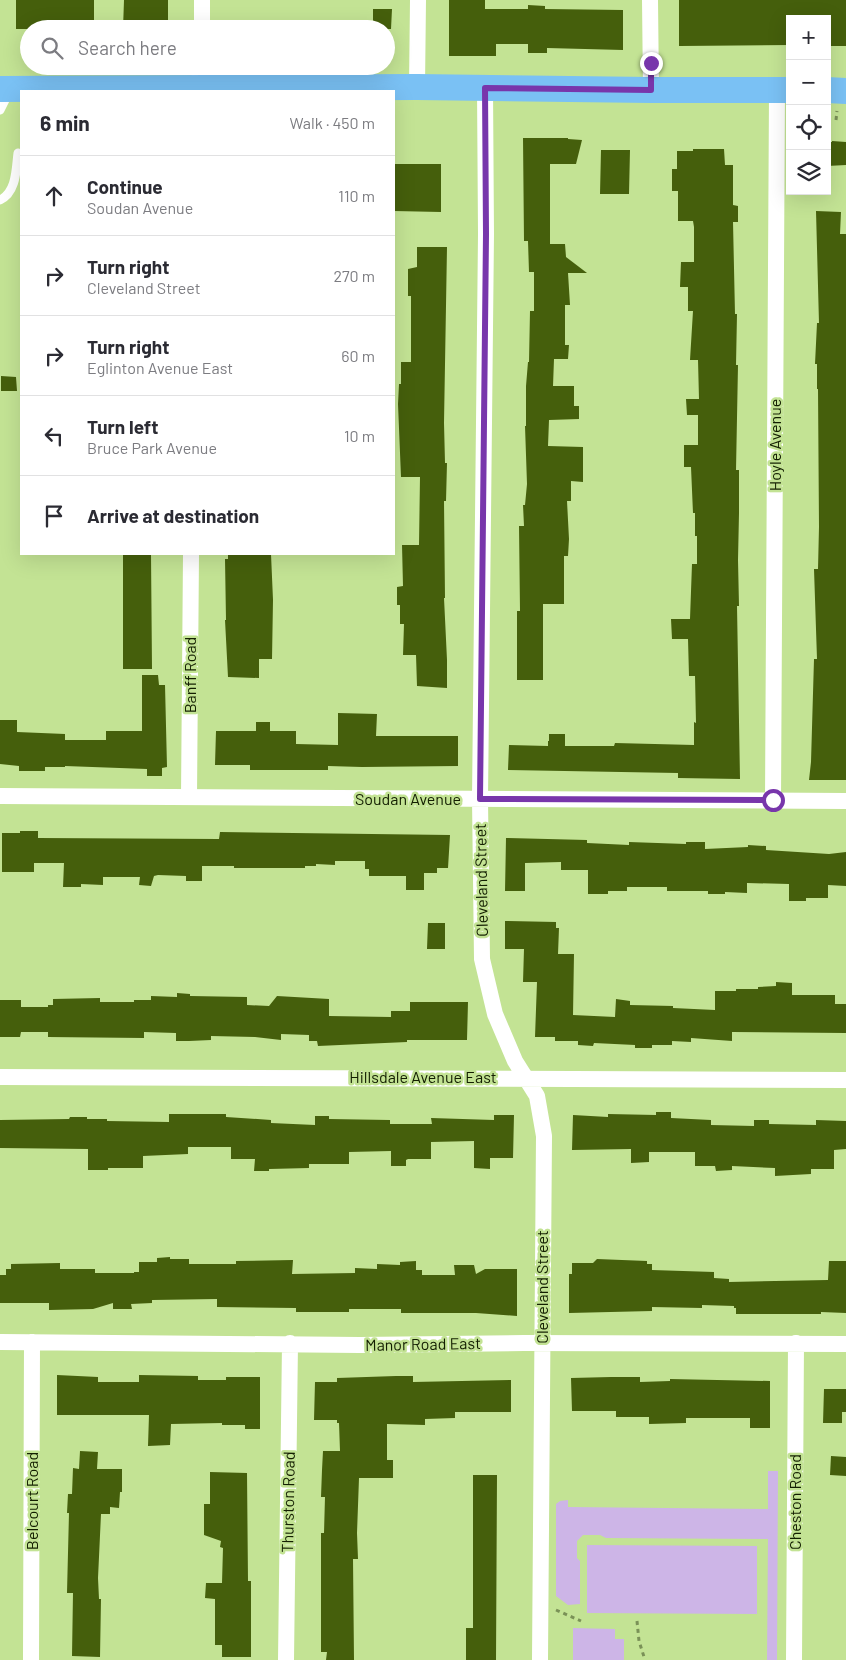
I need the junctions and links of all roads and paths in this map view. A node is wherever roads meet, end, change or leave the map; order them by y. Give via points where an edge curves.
1 (202, 0) edge
2 (418, 0) edge
3 (650, 0) edge
4 (202, 20) edge
5 (200, 82) edge
6 (417, 87) junction
7 (485, 88) junction
8 (43, 90) edge
9 (130, 90) edge
10 (651, 90) junction
11 (784, 90) edge
12 (831, 90) edge
13 (846, 90) edge
14 (20, 94) edge
15 (4, 96) edge
16 (18, 153) dead end
17 (0, 200) edge
18 (191, 555) edge
19 (0, 796) edge
20 (189, 797) junction
21 (480, 799) junction
22 (773, 800) junction
23 (846, 801) edge
24 (0, 1077) edge
25 (527, 1078) junction
26 (846, 1080) edge
27 (0, 1342) edge
28 (32, 1342) junction
29 (542, 1342) junction
30 (290, 1343) junction
31 (796, 1344) junction
32 (846, 1344) edge
33 (553, 1609) dead end
34 (581, 1621) dead end
35 (637, 1621) dead end
36 (31, 1660) edge
37 (286, 1660) edge
38 (540, 1660) edge
39 (645, 1660) edge
40 (794, 1660) edge

1 - 4 street
2 - 6 street
3 - 10 street
5 - 6 main road
5 - 9 main road
6 - 7 main road
7 - 10 main road
7 - 21 street, Cleveland Street
8 - 9 main road
10 - 11 main road
11 - 22 street, Hoyle Avenue
12 - 13 main road
14 - 15 main road
16 - 17 lane via 14,181 8,194
18 - 20 street, Banff Road
19 - 20 street, Soudan Avenue
20 - 21 street, Soudan Avenue
21 - 22 street, Soudan Avenue
21 - 25 street, Cleveland Street via 482,959 495,1014 514,1061
22 - 23 street, Soudan Avenue
24 - 25 street, Hillsdale Avenue East
25 - 26 street, Hillsdale Avenue East
25 - 29 street, Cleveland Street via 537,1096 544,1136
27 - 28 street, Manor Road East
28 - 30 street, Manor Road East
28 - 36 street, Belcourt Road
29 - 30 street, Manor Road East
29 - 31 street, Manor Road East
29 - 38 street, Cleveland Street
30 - 37 street, Thurston Road
31 - 32 street, Manor Road East
31 - 40 street, Cheston Road
33 - 34 path
35 - 39 path

